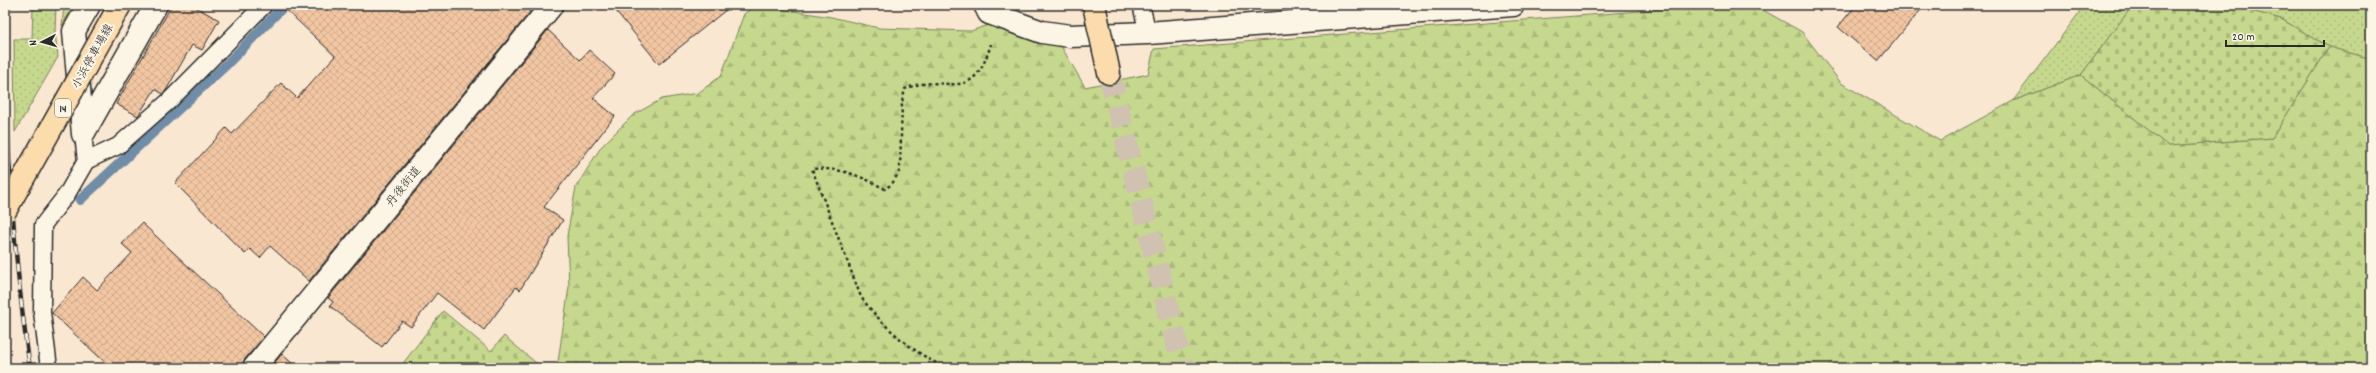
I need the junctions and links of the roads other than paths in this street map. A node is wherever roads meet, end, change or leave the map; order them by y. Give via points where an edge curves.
1 (89, 5) edge
2 (120, 5) edge
3 (156, 5) edge
4 (264, 5) edge
5 (552, 5) edge
6 (985, 5) edge
7 (1141, 5) edge
8 (1513, 5) edge
9 (1095, 12) edge
10 (1148, 33) junction
11 (1109, 73) tunnel mouth
12 (83, 134) junction
13 (86, 161) junction
14 (5, 211) edge
15 (50, 368) edge
16 (254, 368) edge

1 - 12 street via 74,31
2 - 14 main road, 小浜停車場線 / 14, bridge
3 - 12 street
4 - 13 lane via 169,101 118,146
5 - 16 street, 丹後街道
6 - 10 street via 990,13 1042,32 1070,36
7 - 10 lane
8 - 10 street
9 - 11 main road, bridge
12 - 13 lane
13 - 15 lane via 67,194 42,225 42,312

